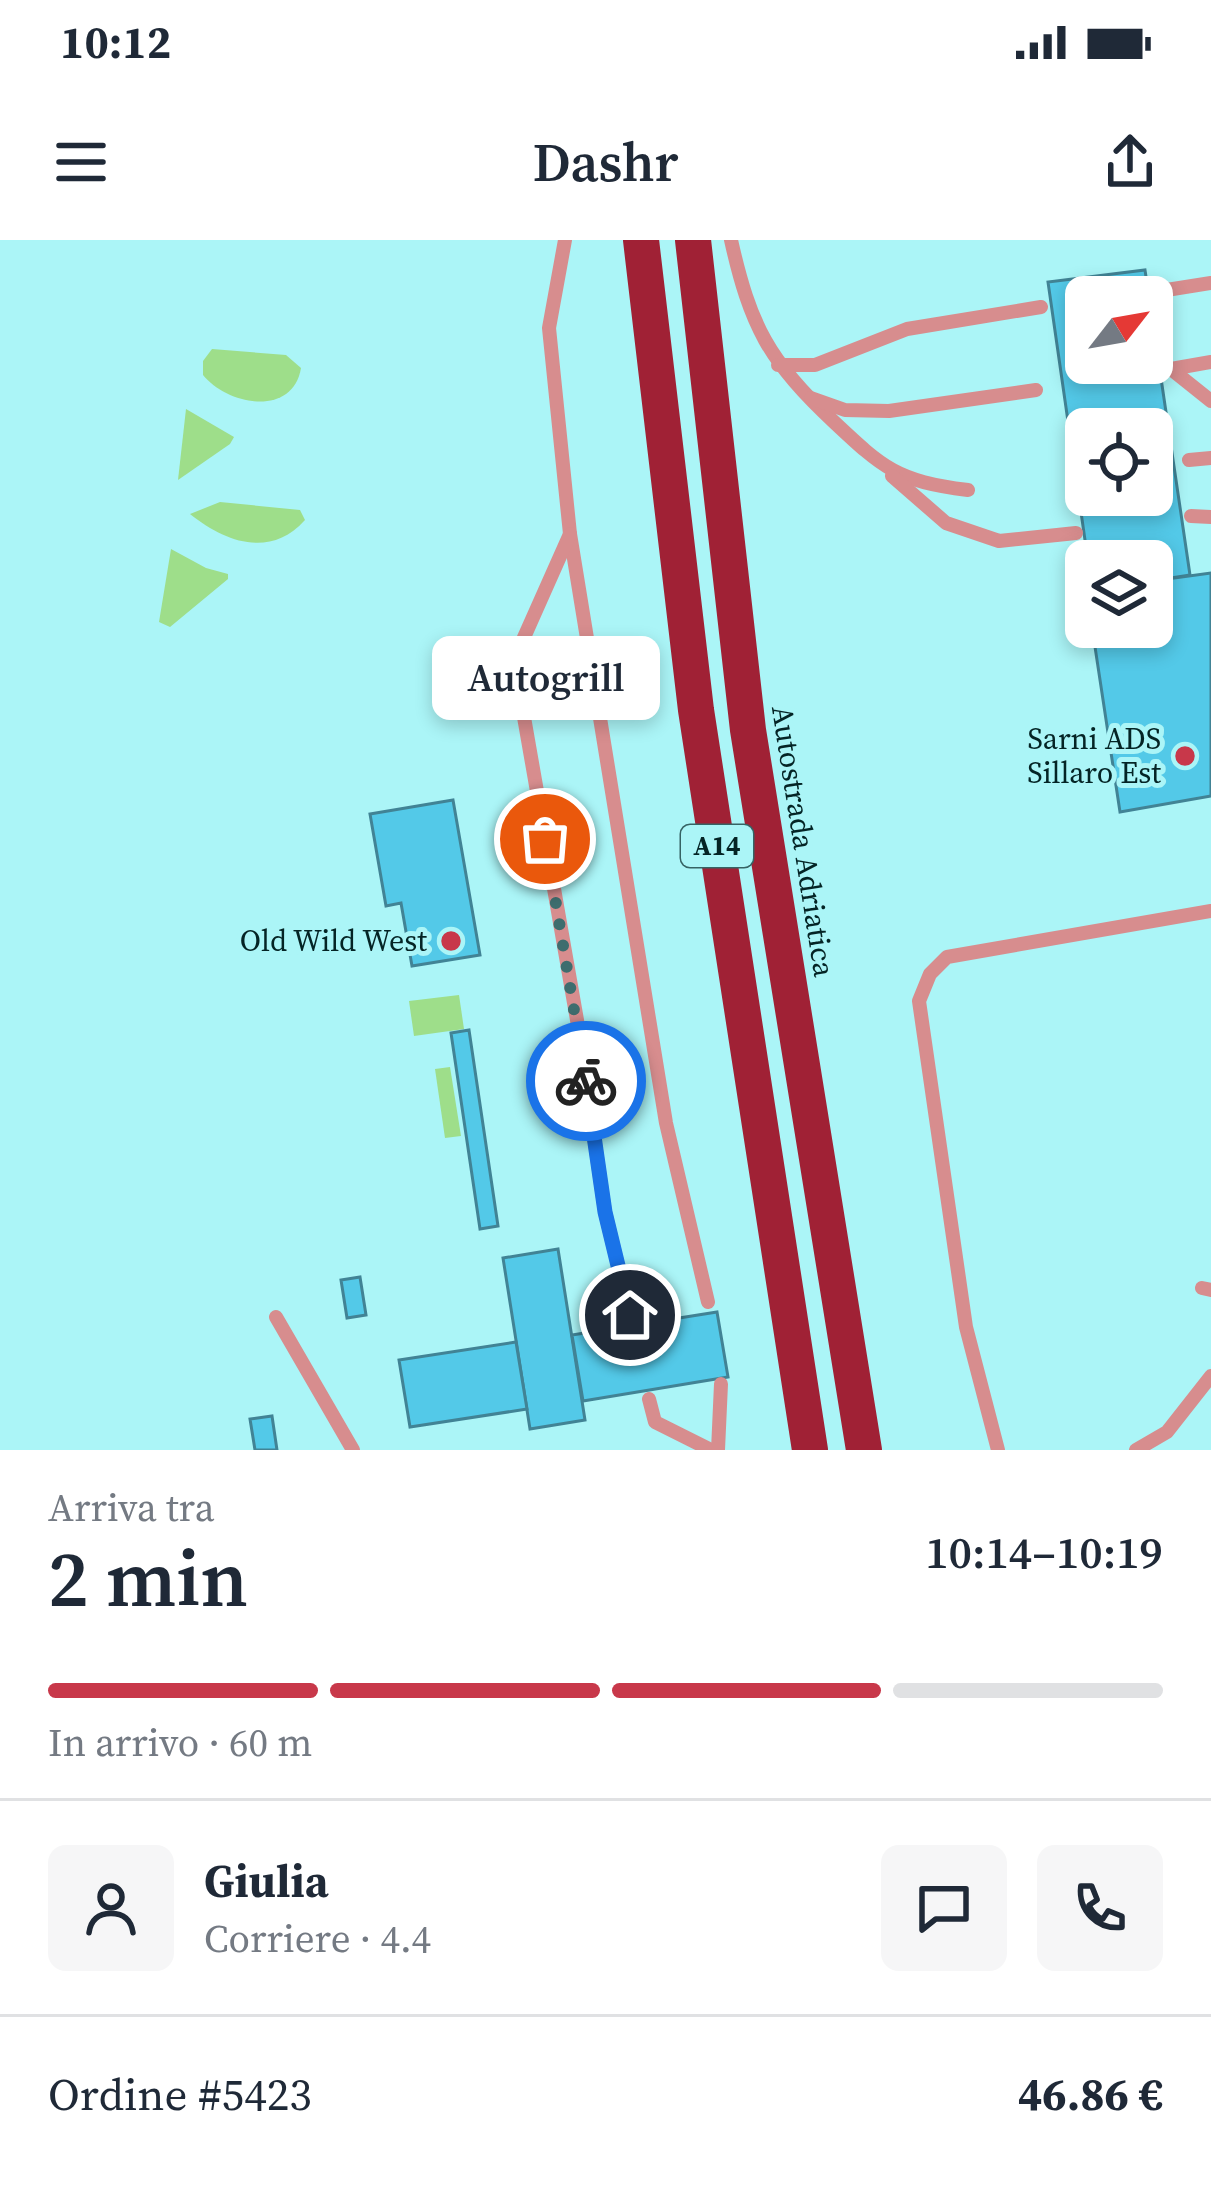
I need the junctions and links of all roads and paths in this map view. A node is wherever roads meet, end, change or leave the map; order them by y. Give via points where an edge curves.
1 (565, 240) edge
2 (641, 240) edge
3 (693, 240) edge
4 (731, 240) edge
5 (1211, 283) edge
6 (1173, 289) edge
7 (1041, 307) dead end
8 (1211, 362) edge
9 (778, 365) junction
10 (1036, 390) dead end
11 (805, 395) junction
12 (1211, 401) edge
13 (1211, 458) edge
14 (1189, 460) dead end
15 (881, 466) junction
16 (968, 490) dead end
17 (1191, 516) dead end
18 (1211, 518) edge
19 (1076, 532) dead end
20 (570, 534) junction
21 (1211, 911) edge
22 (708, 1302) dead end
23 (630, 1315) dead end
24 (276, 1317) dead end
25 (1211, 1376) edge
26 (721, 1384) dead end
27 (650, 1399) dead end
28 (353, 1450) edge
29 (714, 1450) edge
30 (810, 1450) edge
31 (864, 1450) edge
32 (998, 1450) edge
33 (1136, 1450) edge

1 - 20 lane via 549,328
2 - 30 highway, A14 via 696,710
3 - 31 highway, Autostrada Adriatica / A14 via 748,730
4 - 9 lane via 748,305
5 - 6 lane
7 - 9 lane via 907,329 815,365
8 - 12 lane via 1172,369
9 - 11 lane
10 - 11 lane via 889,411 845,410
11 - 15 lane
13 - 14 lane
15 - 16 lane
15 - 19 lane via 946,523 999,541
17 - 18 lane
20 - 22 lane via 666,1123
20 - 23 lane via 514,660 605,1212
21 - 32 lane via 947,957 929,974 919,1001 965,1328
24 - 28 lane
25 - 33 lane via 1167,1432
26 - 29 lane
27 - 29 lane via 655,1422

